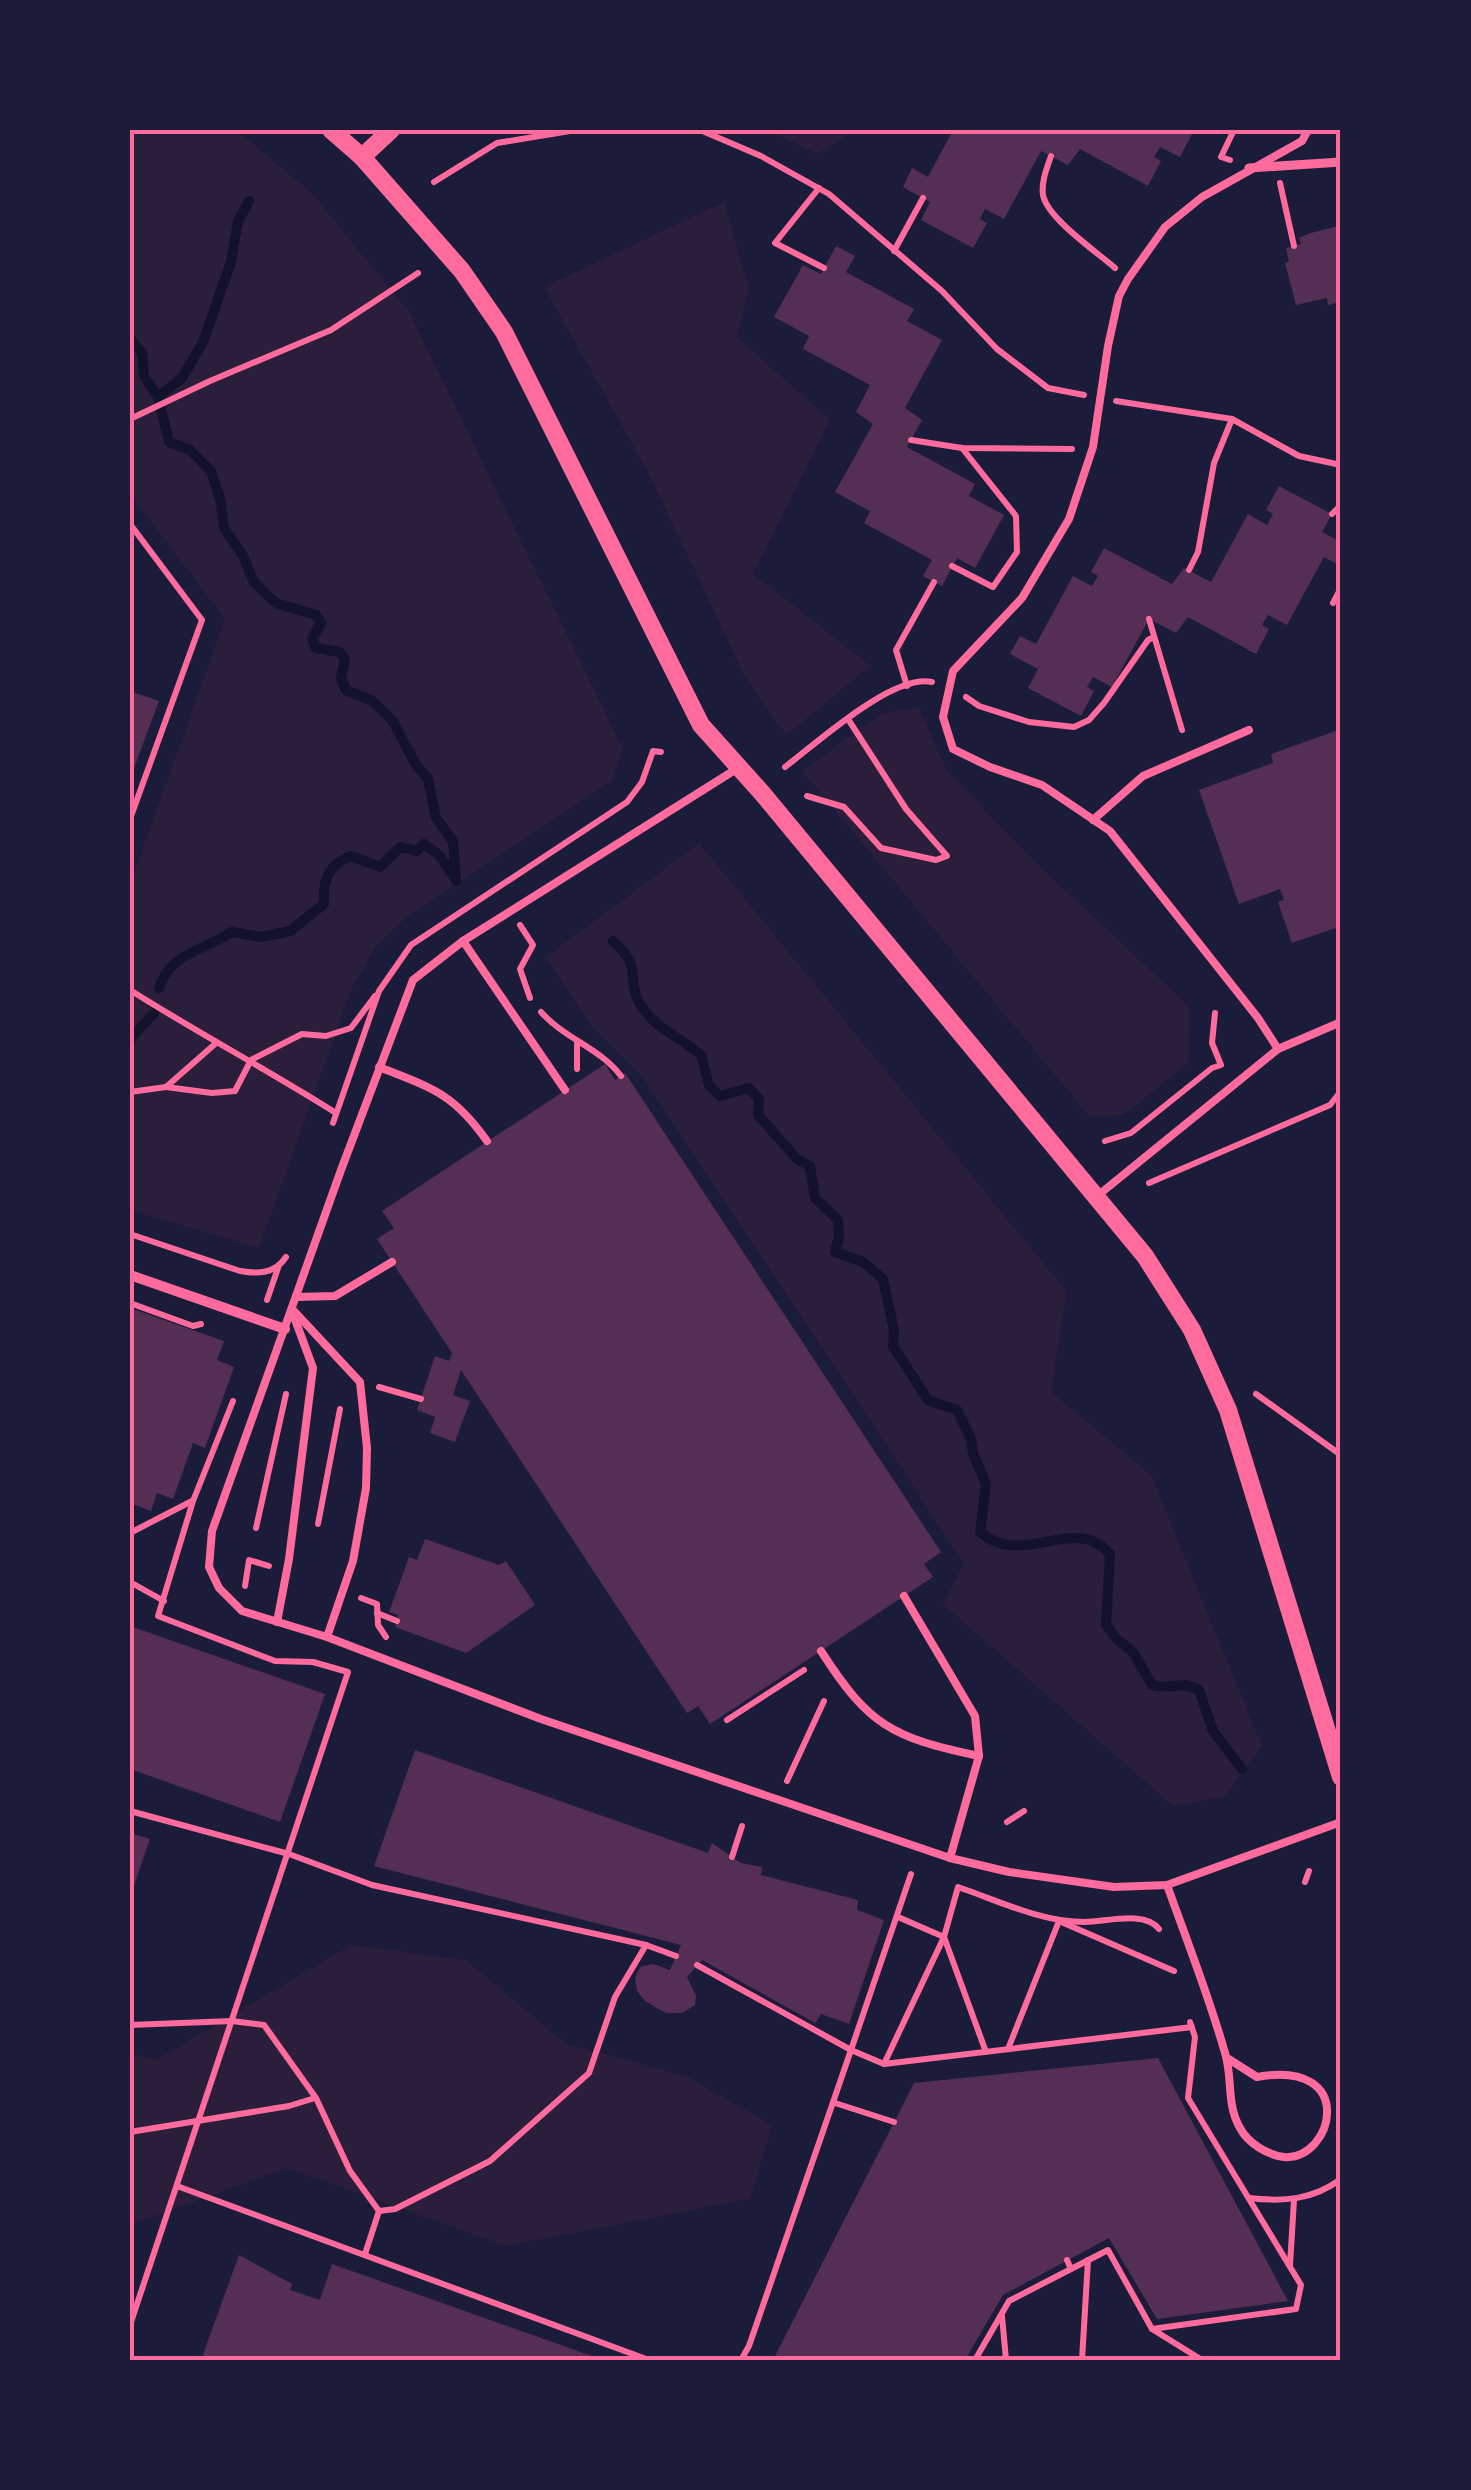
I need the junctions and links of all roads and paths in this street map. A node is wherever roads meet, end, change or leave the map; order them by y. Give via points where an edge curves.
1 (331, 130) edge
2 (390, 130) edge
3 (576, 130) edge
4 (700, 130) edge
5 (1308, 130) edge
6 (1051, 156) dead end
7 (362, 157) junction
8 (1341, 162) edge
9 (1276, 166) junction
10 (1250, 168) junction
11 (434, 182) dead end
12 (819, 188) junction
13 (923, 198) dead end
14 (1294, 246) dead end
15 (894, 251) junction
16 (824, 268) dead end
17 (418, 273) dead end
18 (1128, 279) junction
19 (1100, 398) junction
20 (130, 419) edge
21 (1232, 419) junction
22 (911, 440) dead end
23 (962, 448) junction
24 (1093, 448) junction
25 (1341, 466) edge
26 (1341, 505) edge
27 (1332, 514) dead end
28 (130, 524) edge
29 (952, 566) dead end
30 (1188, 570) dead end
31 (934, 582) dead end
32 (1341, 588) edge
33 (1333, 603) dead end
34 (1150, 619) dead end
35 (1154, 638) junction
36 (907, 686) junction
37 (949, 686) junction
38 (848, 719) junction
39 (1182, 730) dead end
40 (1248, 730) dead end
41 (738, 768) junction
42 (785, 768) dead end
43 (807, 796) dead end
44 (130, 819) edge
45 (1093, 820) junction
46 (511, 911) junction
47 (462, 941) junction
48 (130, 990) edge
49 (379, 992) dead end
50 (1215, 1013) dead end
51 (1341, 1022) edge
52 (577, 1043) junction
53 (215, 1044) junction
54 (1278, 1049) junction
55 (251, 1060) junction
56 (379, 1067) junction
57 (621, 1076) dead end
58 (581, 1079) dead end
59 (166, 1087) junction
60 (564, 1090) dead end
61 (1341, 1091) edge
62 (130, 1092) edge
63 (336, 1113) dead end
64 (487, 1141) dead end
65 (1105, 1142) dead end
66 (1148, 1184) dead end
67 (1096, 1197) junction
68 (392, 1262) dead end
69 (278, 1268) dead end
70 (130, 1275) edge
71 (296, 1298) junction
72 (292, 1309) junction
73 (260, 1320) junction
74 (285, 1329) junction
75 (289, 1380) dead end
76 (341, 1392) dead end
77 (1256, 1394) dead end
78 (234, 1398) dead end
79 (1341, 1454) edge
80 (193, 1501) junction
81 (256, 1528) dead end
82 (130, 1533) edge
83 (315, 1542) dead end
84 (287, 1572) junction
85 (130, 1582) edge
86 (342, 1591) junction
87 (904, 1596) dead end
88 (164, 1601) junction
89 (242, 1611) junction
90 (377, 1613) junction
91 (397, 1621) dead end
92 (277, 1622) junction
93 (327, 1636) junction
94 (388, 1639) dead end
95 (230, 1642) junction
96 (821, 1651) dead end
97 (804, 1670) dead end
98 (824, 1701) dead end
99 (727, 1720) dead end
100 (979, 1756) junction
101 (1341, 1776) edge
102 (787, 1782) dead end
103 (130, 1811) edge
104 (1024, 1812) dead end
105 (1007, 1822) dead end
106 (1341, 1822) edge
107 (742, 1826) dead end
108 (289, 1854) junction
109 (732, 1857) dead end
110 (950, 1858) junction
111 (1309, 1872) dead end
112 (911, 1874) dead end
113 (1305, 1882) dead end
114 (1167, 1885) junction
115 (898, 1917) junction
116 (1059, 1921) junction
117 (944, 1937) junction
118 (646, 1945) junction
119 (1165, 1945) dead end
120 (676, 1956) dead end
121 (1169, 1958) dead end
122 (697, 1965) dead end
123 (1174, 1971) junction
124 (1180, 1990) dead end
125 (1186, 2008) dead end
126 (232, 2021) junction
127 (130, 2025) edge
128 (1192, 2027) junction
129 (1008, 2049) junction
130 (851, 2050) junction
131 (986, 2052) junction
132 (1227, 2058) junction
133 (884, 2064) junction
134 (316, 2098) junction
135 (835, 2102) junction
136 (200, 2119) junction
137 (894, 2122) dead end
138 (130, 2132) edge
139 (1222, 2154) junction
140 (1212, 2160) dead end
141 (1341, 2179) edge
142 (177, 2186) junction
143 (1248, 2198) junction
144 (1294, 2200) junction
145 (379, 2211) junction
146 (365, 2254) junction
147 (1088, 2260) junction
148 (1290, 2266) junction
149 (1002, 2314) junction
150 (130, 2322) edge
151 (1152, 2329) junction
152 (649, 2360) edge
153 (740, 2360) edge
154 (976, 2360) edge
155 (1006, 2360) edge
156 (1082, 2360) edge
157 (1202, 2360) edge

1 - 7 street
2 - 7 street
3 - 11 path via 497,143
4 - 12 path
5 - 10 lane via 1302,141
6 - 18 path via 1043,196 1050,211
7 - 41 street via 462,271 504,332 701,725
8 - 9 street
9 - 10 street
9 - 14 path
10 - 18 lane via 1166,227
12 - 15 path
12 - 16 path via 776,243
13 - 15 path
15 - 19 path via 1048,388
17 - 20 path via 331,330
18 - 19 lane via 1118,296
19 - 21 path
19 - 24 lane
21 - 25 path via 1299,456
21 - 30 path
22 - 23 path
23 - 24 path
23 - 29 path via 1016,516 1018,552 993,587
24 - 37 lane via 1069,519 1022,598 953,671
26 - 27 path
28 - 44 path via 202,620
31 - 36 path via 896,650
32 - 33 path
34 - 35 path
35 - 37 path via 1090,720 1074,728 979,706
35 - 39 path
36 - 37 path via 924,680
36 - 38 path
37 - 45 lane via 943,717 953,749 1042,786
38 - 42 path
38 - 43 path via 906,809 947,856 936,860 880,848 844,807
40 - 45 lane via 1143,776
41 - 46 lane
41 - 67 street
45 - 54 lane via 1110,831
46 - 47 lane
46 - 52 path via 533,945 520,968 529,996
47 - 56 lane via 413,980
47 - 60 lane
48 - 53 path
49 - 55 path via 351,1028 302,1034
50 - 65 path via 1212,1044 1220,1065 1131,1133
51 - 54 lane
52 - 57 path via 609,1060
52 - 58 path
53 - 55 path
53 - 59 path
54 - 67 lane
55 - 59 path via 234,1091
55 - 63 path
56 - 64 lane via 451,1099
56 - 71 lane
59 - 62 path
61 - 66 path via 1330,1105
67 - 101 street via 1145,1256 1212,1369
68 - 71 lane via 335,1296
69 - 73 path
70 - 73 street
71 - 72 lane
72 - 74 lane
72 - 84 lane via 313,1368
72 - 86 lane via 360,1382 366,1488
73 - 74 street
74 - 89 lane via 212,1531 208,1567
75 - 81 path
76 - 83 path
77 - 79 path
78 - 80 path
80 - 82 path
80 - 88 path
84 - 89 path via 249,1560
84 - 92 lane
85 - 88 path
86 - 90 path via 377,1604
86 - 93 lane
87 - 100 lane via 975,1716
88 - 95 path via 158,1616
89 - 92 lane
89 - 95 path
90 - 91 path
90 - 94 path
92 - 93 lane
93 - 110 lane via 541,1720
95 - 108 path via 275,1661 348,1672
96 - 100 lane via 848,1692 882,1725 930,1746
97 - 99 path
98 - 102 path
100 - 110 lane
103 - 108 path
104 - 105 path
106 - 114 lane
107 - 109 path
108 - 118 path via 372,1885
108 - 126 path
110 - 114 lane via 1114,1888
111 - 113 path
112 - 115 path
114 - 132 lane
115 - 117 path
115 - 130 path
116 - 117 path via 958,1886
116 - 119 path via 1146,1920
116 - 123 path
116 - 129 path
117 - 131 path
117 - 133 path
118 - 120 path
118 - 145 path via 578,2084 490,2161
121 - 123 path
122 - 130 path
123 - 124 path
125 - 128 path
126 - 127 path
126 - 134 path via 264,2025
126 - 136 path
128 - 129 path
128 - 139 path via 1188,2098
129 - 131 path
130 - 133 path
130 - 135 path
131 - 133 path
132 - 132 lane via 1234,2114 1254,2144 1282,2157 1318,2141 1326,2104 1310,2080 1286,2073 1258,2077
134 - 136 path
134 - 145 path via 350,2171
135 - 137 path
135 - 153 path
136 - 138 path
136 - 142 path
139 - 140 path
139 - 143 path
141 - 144 path
142 - 146 path
142 - 150 path
143 - 144 path
143 - 148 path
144 - 148 path
145 - 146 path
146 - 152 path
147 - 149 path via 1069,2264 1008,2301
147 - 151 path via 1108,2250
147 - 156 path
148 - 151 path via 1301,2285 1296,2309
149 - 154 path
149 - 155 path
151 - 157 path

